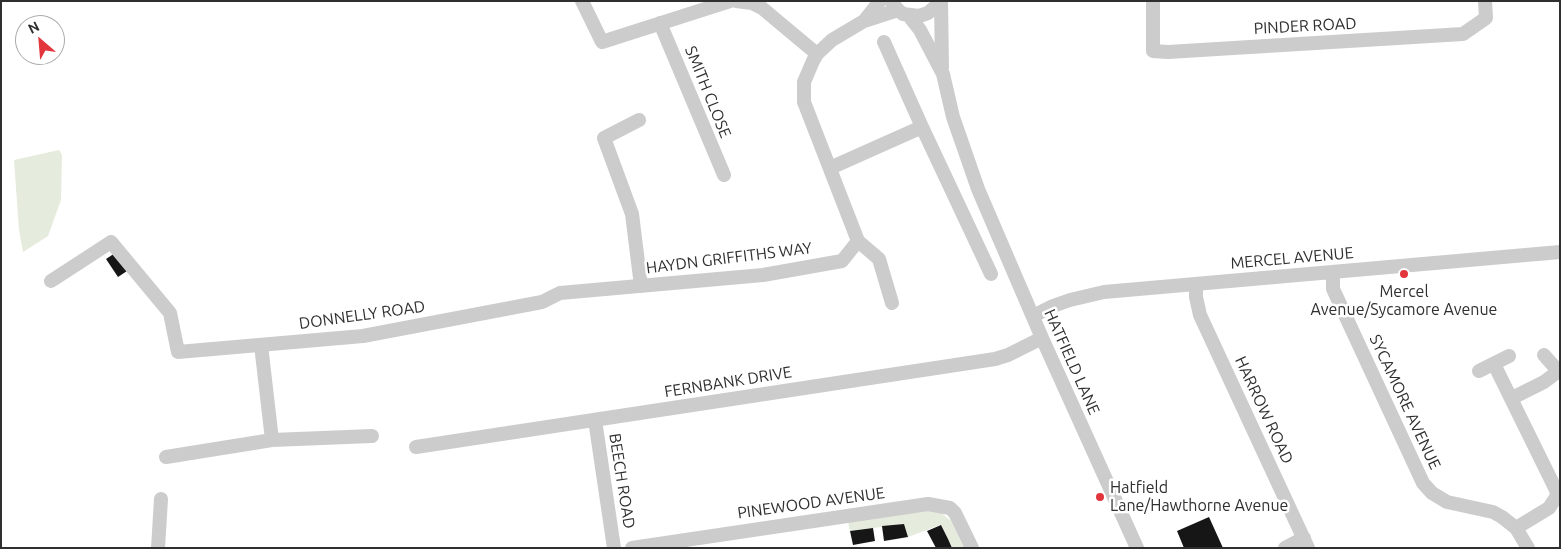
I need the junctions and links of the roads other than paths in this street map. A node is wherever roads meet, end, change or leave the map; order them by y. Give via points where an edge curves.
1 (582, 1) edge
2 (730, 1) edge
3 (736, 1) edge
4 (880, 1) edge
5 (940, 1) edge
6 (1153, 1) edge
7 (1485, 1) edge
8 (752, 2) edge
9 (899, 9) edge
10 (864, 21) junction
11 (660, 23) junction
12 (884, 42) dead end
13 (817, 54) junction
14 (942, 74) junction
15 (640, 120) dead end
16 (922, 127) junction
17 (830, 168) junction
18 (724, 175) dead end
19 (858, 241) junction
20 (1560, 252) edge
21 (1333, 272) junction
22 (991, 274) dead end
23 (51, 281) dead end
24 (1196, 284) junction
25 (641, 286) junction
26 (549, 299) joint
27 (892, 302) dead end
28 (1032, 316) junction
29 (1042, 338) junction
30 (261, 345) junction
31 (1544, 355) dead end
32 (1509, 356) dead end
33 (1494, 364) junction
34 (1559, 370) edge
35 (1479, 371) dead end
36 (1512, 398) junction
37 (595, 420) junction
38 (372, 436) dead end
39 (272, 440) junction
40 (416, 447) dead end
41 (166, 457) dead end
42 (161, 499) dead end
43 (1558, 503) edge
44 (1516, 528) junction
45 (1306, 543) edge
46 (158, 548) edge
47 (614, 548) edge
48 (632, 548) edge
49 (972, 548) edge
50 (1137, 548) edge
51 (1285, 548) edge
52 (1528, 548) edge

1 - 11 street via 602,42
2 - 11 street
3 - 8 street
4 - 10 street
5 - 9 street via 928,13 919,16
5 - 14 street
6 - 7 street, PINDER ROAD via 1153,51 1168,52 1463,34 1486,18
8 - 13 street
9 - 10 street
9 - 14 street via 920,30
10 - 13 street via 832,40
11 - 18 street, SMITH CLOSE
12 - 16 street
13 - 17 street via 804,82 804,102
14 - 28 street, HATFIELD LANE via 978,189
15 - 25 street via 604,138 632,214
16 - 17 street
16 - 22 street
17 - 19 street
19 - 25 street, HAYDN GRIFFITHS WAY via 842,261 763,275
19 - 27 street via 879,259
20 - 21 street, MERCEL AVENUE
21 - 24 street, MERCEL AVENUE
21 - 44 street, SYCAMORE AVENUE via 1333,289 1423,483 1440,499 1493,512
23 - 30 street, DONNELLY ROAD via 111,242 170,313 178,352
24 - 28 street, MERCEL AVENUE via 1087,295
24 - 45 street, HARROW ROAD via 1200,314
25 - 26 street, HAYDN GRIFFITHS WAY via 560,294
26 - 30 street, DONNELLY ROAD via 363,336
28 - 29 street, HATFIELD LANE
29 - 37 street, FERNBANK DRIVE via 995,358
29 - 50 street, HATFIELD LANE
30 - 39 street
31 - 34 street
32 - 33 street
33 - 35 street
33 - 36 street
34 - 36 street via 1544,382
36 - 43 street via 1556,490
37 - 40 street, FERNBANK DRIVE
37 - 47 street, BEECH ROAD
38 - 39 street
39 - 41 street
42 - 46 street
43 - 44 street
44 - 52 street, SYCAMORE AVENUE
45 - 51 street
48 - 49 street, PINEWOOD AVENUE via 928,504 950,508 956,513

